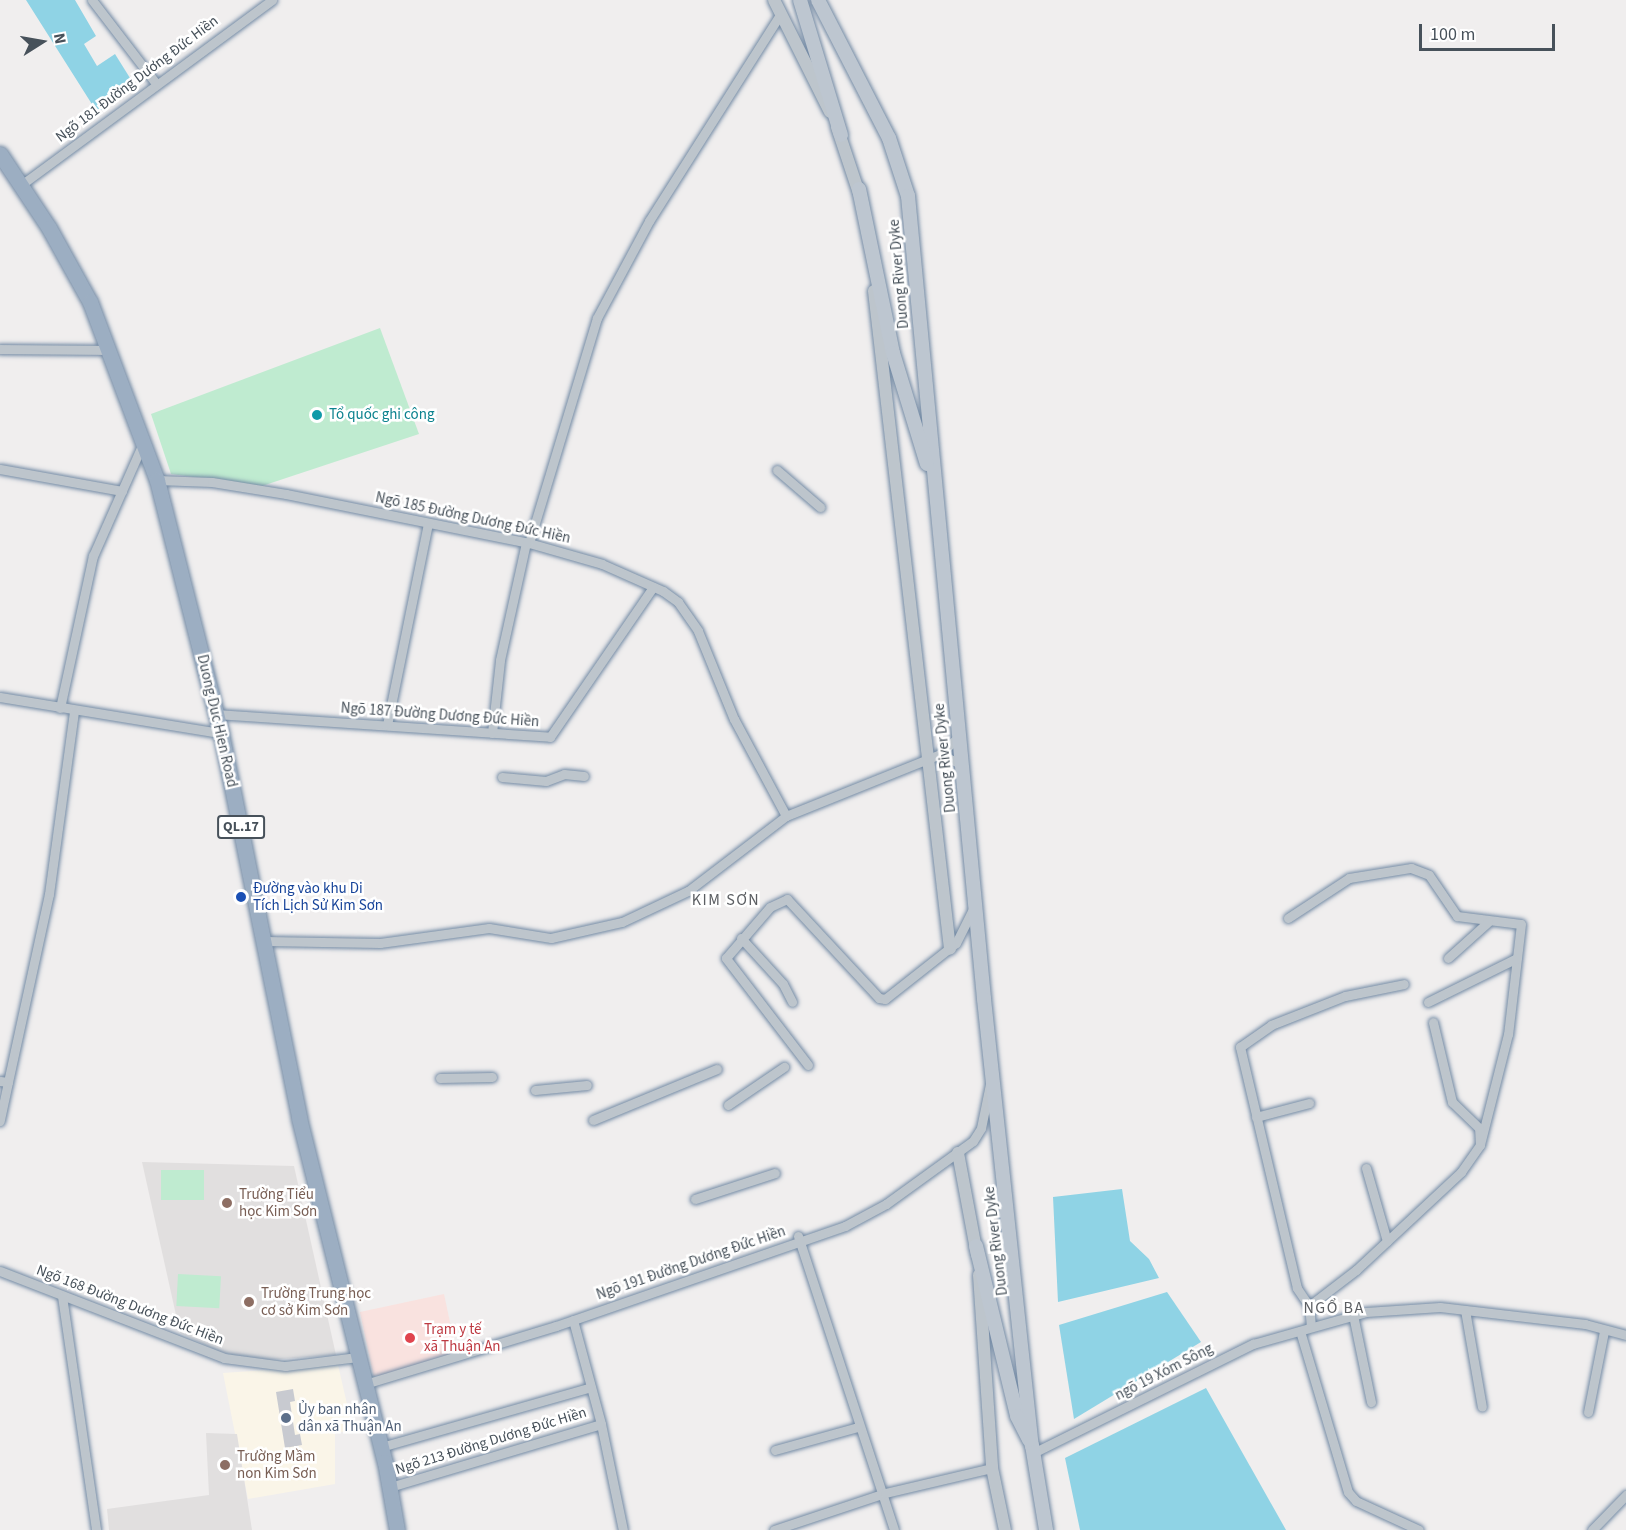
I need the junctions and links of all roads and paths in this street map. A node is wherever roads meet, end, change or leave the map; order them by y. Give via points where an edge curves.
1 (92, 0) edge
2 (272, 0) edge
3 (774, 0) edge
4 (800, 0) edge
5 (819, 0) edge
6 (781, 13) junction
7 (155, 82) junction
8 (841, 135) junction
9 (0, 154) edge
10 (21, 185) junction
11 (859, 189) junction
12 (0, 349) edge
13 (108, 350) junction
14 (144, 441) junction
15 (0, 470) edge
16 (777, 470) dead end
17 (157, 480) junction
18 (122, 491) junction
19 (935, 492) junction
20 (820, 507) dead end
21 (428, 523) junction
22 (527, 543) junction
23 (653, 587) junction
24 (0, 697) edge
25 (60, 708) junction
26 (74, 711) junction
27 (216, 714) junction
28 (387, 725) junction
29 (221, 733) junction
30 (492, 733) junction
31 (959, 736) junction
32 (934, 756) junction
33 (963, 765) junction
34 (584, 776) dead end
35 (502, 777) dead end
36 (786, 816) junction
37 (975, 905) junction
38 (1288, 918) dead end
39 (1488, 922) junction
40 (741, 938) junction
41 (265, 941) junction
42 (950, 949) junction
43 (1448, 958) dead end
44 (1517, 958) junction
45 (1404, 984) dead end
46 (792, 1002) dead end
47 (1428, 1002) dead end
48 (1433, 1022) dead end
49 (808, 1065) dead end
50 (784, 1066) dead end
51 (717, 1069) dead end
52 (993, 1073) junction
53 (492, 1077) dead end
54 (440, 1078) dead end
55 (4, 1081) edge
56 (587, 1085) dead end
57 (535, 1090) dead end
58 (1309, 1103) dead end
59 (728, 1106) dead end
60 (1256, 1117) junction
61 (593, 1120) dead end
62 (0, 1121) edge
63 (1480, 1145) junction
64 (958, 1153) junction
65 (1366, 1168) dead end
66 (775, 1173) dead end
67 (695, 1199) dead end
68 (799, 1239) junction
69 (1387, 1241) junction
70 (976, 1245) junction
71 (0, 1271) edge
72 (62, 1296) junction
73 (1308, 1306) junction
74 (1465, 1310) junction
75 (1353, 1315) junction
76 (573, 1320) junction
77 (1311, 1327) junction
78 (1300, 1331) junction
79 (1604, 1331) junction
80 (1626, 1335) edge
81 (357, 1357) junction
82 (365, 1384) junction
83 (591, 1387) junction
84 (1371, 1402) dead end
85 (1482, 1407) dead end
86 (1588, 1412) dead end
87 (602, 1424) junction
88 (858, 1427) junction
89 (381, 1448) junction
90 (1033, 1449) junction
91 (775, 1450) dead end
92 (992, 1468) junction
93 (390, 1487) junction
94 (885, 1493) junction
95 (1626, 1495) edge
96 (96, 1530) edge
97 (397, 1530) edge
98 (623, 1530) edge
99 (774, 1530) edge
100 (894, 1530) edge
101 (1005, 1530) edge
102 (1046, 1530) edge
103 (1419, 1530) edge
104 (1592, 1530) edge

1 - 7 street
2 - 7 street, Ngõ 181 Đường Dương Đức Hiền
3 - 6 street
4 - 8 main road
5 - 19 main road, Duong River Dyke via 901,165 908,196
6 - 8 street
6 - 22 street via 649,221 597,318
7 - 10 street, Ngõ 181 Đường Dương Đức Hiền
8 - 11 street
9 - 10 highway, Duong Duc Hien Road / QL.17
10 - 13 highway, Duong Duc Hien Road / QL.17 via 90,302
11 - 19 main road via 893,353
11 - 32 street
12 - 13 street
13 - 14 highway, Duong Duc Hien Road / QL.17
14 - 17 highway, Duong Duc Hien Road / QL.17
14 - 18 street
15 - 18 street
16 - 20 street
17 - 21 street, Ngõ 185 Đường Dương Đức Hiền via 212,482
17 - 27 highway, Duong Duc Hien Road / QL.17
18 - 25 street via 93,556
19 - 31 main road, Duong River Dyke
21 - 22 street, Ngõ 185 Đường Dương Đức Hiền
21 - 28 street
22 - 23 street, Ngõ 185 Đường Dương Đức Hiền via 602,564
22 - 30 street via 500,660
23 - 30 street, Ngõ 187 Đường Dương Đức Hiền via 556,734 545,738
23 - 36 street, Ngõ 185 Đường Dương Đức Hiền via 678,602 690,616 720,677 734,719
24 - 25 street
25 - 26 street
26 - 29 street
26 - 55 street via 49,894
27 - 28 street, Ngõ 187 Đường Dương Đức Hiền
27 - 29 highway, Duong Duc Hien Road / QL.17
28 - 30 street, Ngõ 187 Đường Dương Đức Hiền
29 - 41 highway, Duong Duc Hien Road / QL.17
31 - 32 street
31 - 33 main road, Duong River Dyke
32 - 33 street
32 - 36 street
32 - 42 street
33 - 37 main road, Duong River Dyke
34 - 35 street via 564,774 546,781
36 - 41 street via 688,891 622,922 578,933 551,938 489,928 380,943
37 - 42 street
37 - 52 main road, Duong River Dyke
38 - 39 street via 1349,878 1411,868 1429,875 1457,916
39 - 43 street
39 - 44 street via 1521,924
40 - 42 street via 770,907 788,899 879,998 885,999
40 - 46 street via 783,984
40 - 49 street via 726,958 750,983
41 - 81 highway, Duong Duc Hien Road / QL.17 via 300,1118
44 - 47 street
44 - 63 street via 1508,1034
45 - 60 street via 1345,996 1271,1024 1240,1047
48 - 63 street via 1452,1102 1479,1128
50 - 59 street
51 - 61 street
52 - 64 street, Ngõ 191 Đường Dương Đức Hiền via 980,1131
52 - 90 main road, Duong River Dyke
53 - 54 street
55 - 62 street
56 - 57 street
58 - 60 street
60 - 73 street via 1297,1288
63 - 69 street via 1461,1172
64 - 68 street, Ngõ 191 Đường Dương Đức Hiền via 862,1218
64 - 70 street
65 - 69 street
66 - 67 street
68 - 76 street, Ngõ 191 Đường Dương Đức Hiền
68 - 88 street
69 - 73 street
70 - 90 main road via 1017,1416
70 - 92 street
71 - 72 street, Ngõ 168 Đường Dương Đức Hiền
72 - 81 street, Ngõ 168 Đường Dương Đức Hiền via 224,1358 285,1366
72 - 96 street
73 - 77 street
74 - 75 street, ngõ 19 Xóm Sông via 1408,1307
74 - 79 street, ngõ 19 Xóm Sông via 1585,1324
74 - 85 street
75 - 77 street, ngõ 19 Xóm Sông
75 - 84 street
76 - 82 street, Ngõ 191 Đường Dương Đức Hiền
76 - 83 street
77 - 78 street, ngõ 19 Xóm Sông
78 - 90 street, ngõ 19 Xóm Sông via 1253,1344
78 - 103 street via 1348,1492 1356,1501
79 - 80 street, ngõ 19 Xóm Sông
79 - 86 street
81 - 82 highway, Duong Duc Hien Road / QL.17
82 - 89 highway, Duong Duc Hien Road / QL.17
83 - 87 street
83 - 89 street
87 - 93 street, Ngõ 213 Đường Dương Đức Hiền
87 - 98 street
88 - 91 street
88 - 94 street
89 - 93 highway, Duong Duc Hien Road / QL.17
90 - 102 main road, Duong River Dyke
92 - 94 street
92 - 101 street
93 - 97 highway, Duong Duc Hien Road / QL.17
94 - 99 street
94 - 100 street
95 - 104 street

